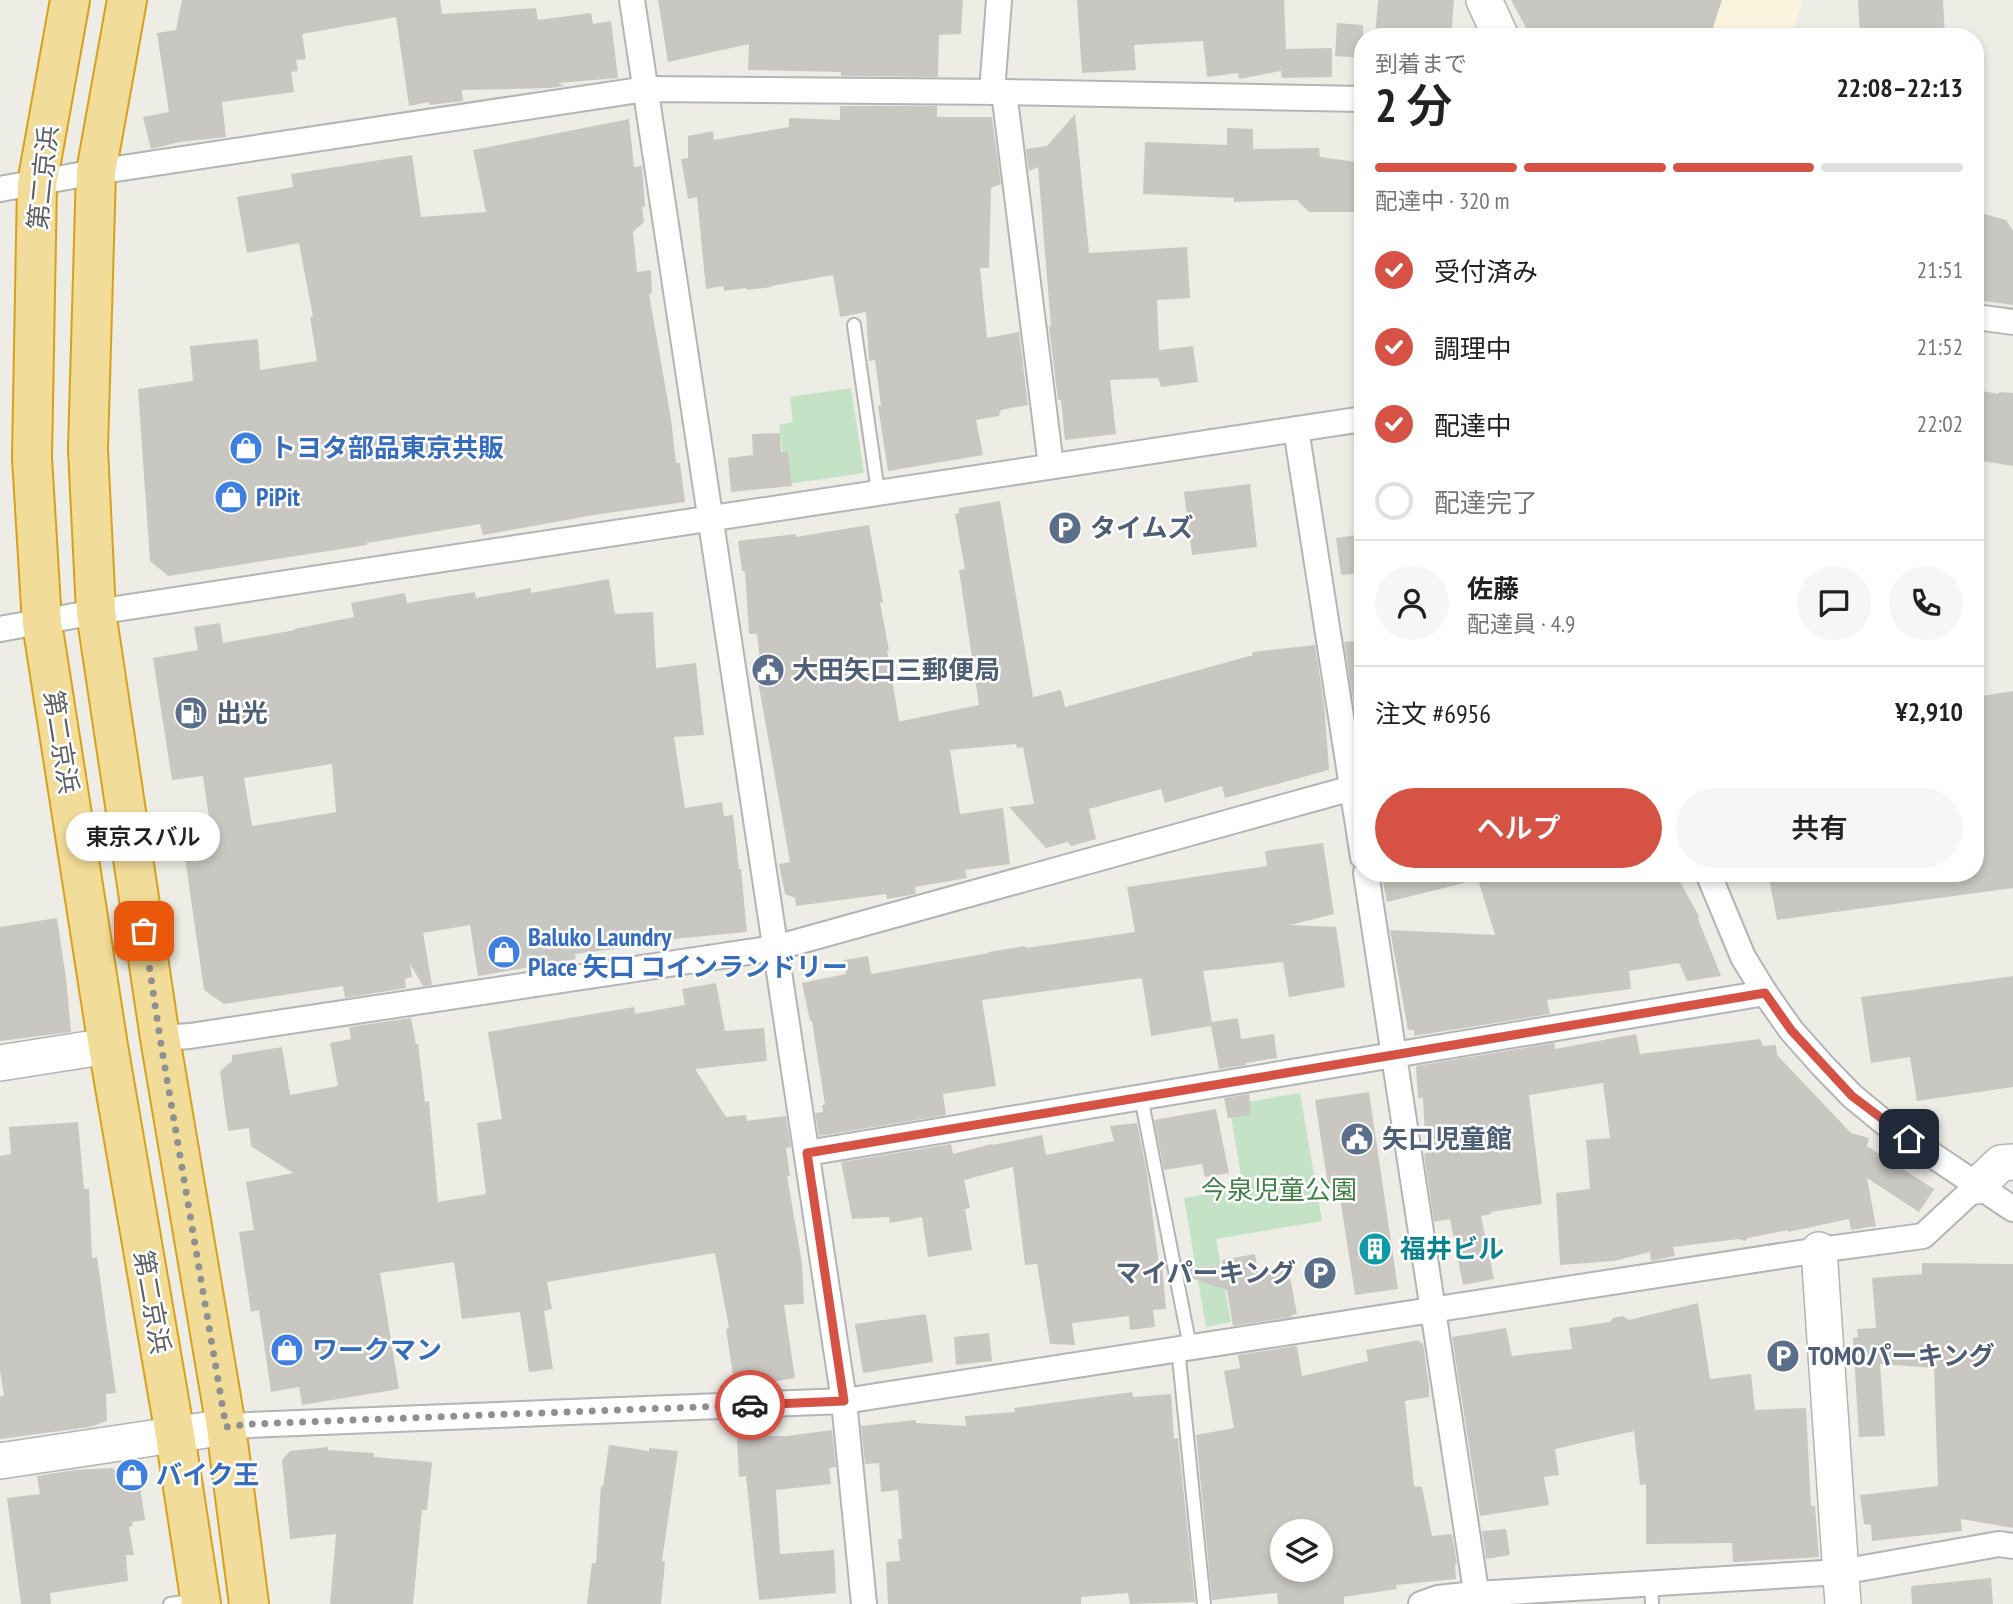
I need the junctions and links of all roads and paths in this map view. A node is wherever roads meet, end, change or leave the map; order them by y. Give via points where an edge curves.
1 (70, 0) edge
2 (127, 0) edge
3 (632, 0) edge
4 (999, 0) edge
5 (1483, 0) edge
6 (1497, 28) edge
7 (646, 89) junction
8 (998, 92) junction
9 (1354, 99) edge
10 (96, 172) junction
11 (18, 187) edge
12 (1984, 318) edge
13 (2013, 322) edge
14 (853, 325) dead end
15 (1354, 420) edge
16 (1296, 429) junction
17 (1051, 466) junction
18 (878, 492) junction
19 (709, 518) junction
20 (96, 612) junction
21 (42, 622) junction
22 (0, 629) edge
23 (1354, 764) edge
24 (1354, 788) edge
25 (1367, 882) edge
26 (1712, 882) edge
27 (775, 948) junction
28 (1765, 993) junction
29 (160, 1038) junction
30 (108, 1046) junction
31 (1395, 1055) junction
32 (0, 1063) edge
33 (1141, 1097) junction
34 (807, 1153) junction
35 (2013, 1162) edge
36 (1977, 1186) junction
37 (2013, 1209) edge
38 (1819, 1250) junction
39 (1433, 1310) junction
40 (1184, 1348) junction
41 (844, 1401) junction
42 (226, 1427) junction
43 (175, 1435) junction
44 (0, 1461) edge
45 (2013, 1546) edge
46 (1842, 1588) edge
47 (1651, 1594) edge
48 (1477, 1599) edge
49 (191, 1602) edge
50 (249, 1604) edge
51 (864, 1604) edge
52 (1204, 1604) edge
53 (1421, 1604) edge

1 - 11 highway, 第二京浜
2 - 10 highway, 第二京浜
3 - 7 street
4 - 8 street
5 - 6 street
7 - 8 street
7 - 10 street
7 - 19 street
8 - 9 street
8 - 17 street
10 - 11 street
10 - 20 highway, 第二京浜 via 88,449
11 - 21 highway, 第二京浜
12 - 13 street
14 - 18 lane
15 - 16 street
16 - 17 street
16 - 23 street
17 - 18 street
18 - 19 street
19 - 20 street
19 - 27 street
20 - 21 street
20 - 29 highway, 第二京浜
21 - 22 street
21 - 30 highway, 第二京浜
24 - 27 street
25 - 31 street
26 - 28 street via 1743,957
27 - 29 street
27 - 34 street
28 - 31 street
28 - 36 street via 1791,1030 1852,1096
29 - 42 highway, 第二京浜
30 - 32 street
30 - 43 highway, 第二京浜
31 - 33 street
31 - 39 street
33 - 34 street
33 - 40 lane
34 - 41 street
35 - 36 street via 2001,1163
36 - 37 street
36 - 38 street via 1923,1236
38 - 39 street
38 - 46 street
39 - 40 street
39 - 48 street
40 - 41 street
40 - 52 lane
41 - 42 street
41 - 51 street
42 - 43 street
42 - 50 highway, 第二京浜
43 - 44 street
43 - 49 highway, 第二京浜
45 - 46 street via 1999,1544
46 - 47 street
47 - 48 street
48 - 53 street via 1438,1598

